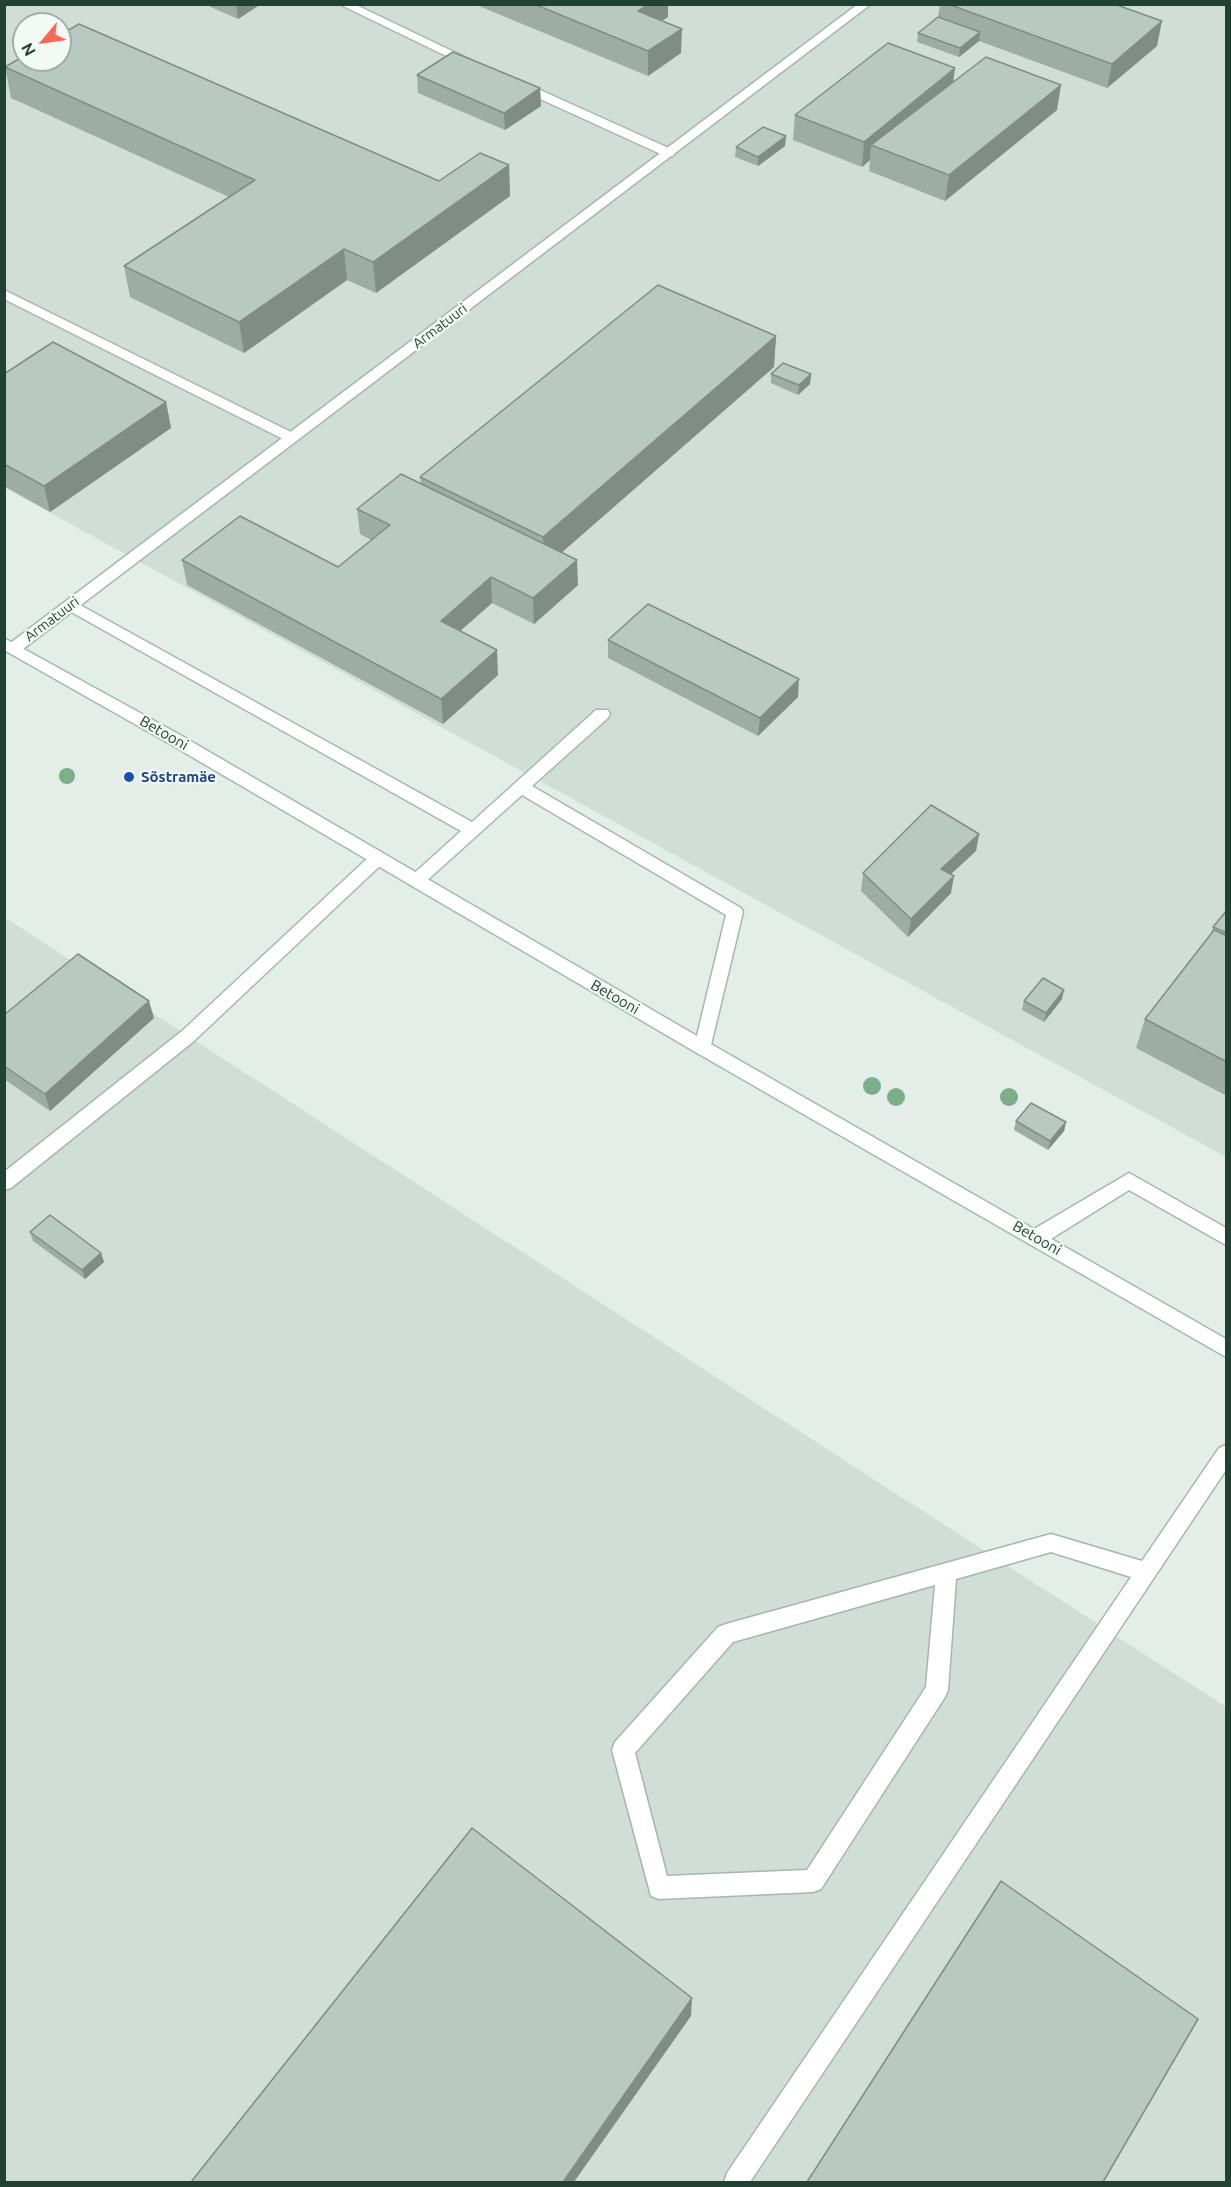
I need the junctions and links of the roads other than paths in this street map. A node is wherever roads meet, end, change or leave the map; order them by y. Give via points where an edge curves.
1 (344, 4) edge
2 (866, 4) edge
3 (482, 68) edge
4 (503, 77) edge
5 (669, 153) junction
6 (4, 294) edge
7 (291, 438) junction
8 (70, 605) junction
9 (9, 645) edge
10 (602, 714) dead end
11 (520, 787) junction
12 (473, 830) junction
13 (377, 858) junction
14 (416, 881) junction
15 (703, 1048) junction
16 (6, 1181) edge
17 (1227, 1237) edge
18 (1036, 1238) junction
19 (1227, 1348) edge
20 (1227, 1454) edge
21 (946, 1572) junction
22 (1145, 1572) junction
23 (736, 2182) edge

1 - 3 street
2 - 5 street, Armatuuri
4 - 5 street
5 - 7 street, Armatuuri
6 - 7 street
7 - 8 street, Armatuuri
8 - 9 street, Armatuuri
8 - 12 street
9 - 13 street, Betooni
10 - 11 street
11 - 12 street
11 - 15 street via 735,912
12 - 14 street
13 - 14 street, Betooni
13 - 16 street via 188,1036
14 - 15 street, Betooni
15 - 18 street, Betooni
17 - 18 street via 1129,1181
18 - 19 street, Betooni
20 - 22 street
21 - 21 street via 726,1634 623,1750 659,1888 813,1881 937,1690
21 - 22 street via 1051,1543
22 - 23 street

